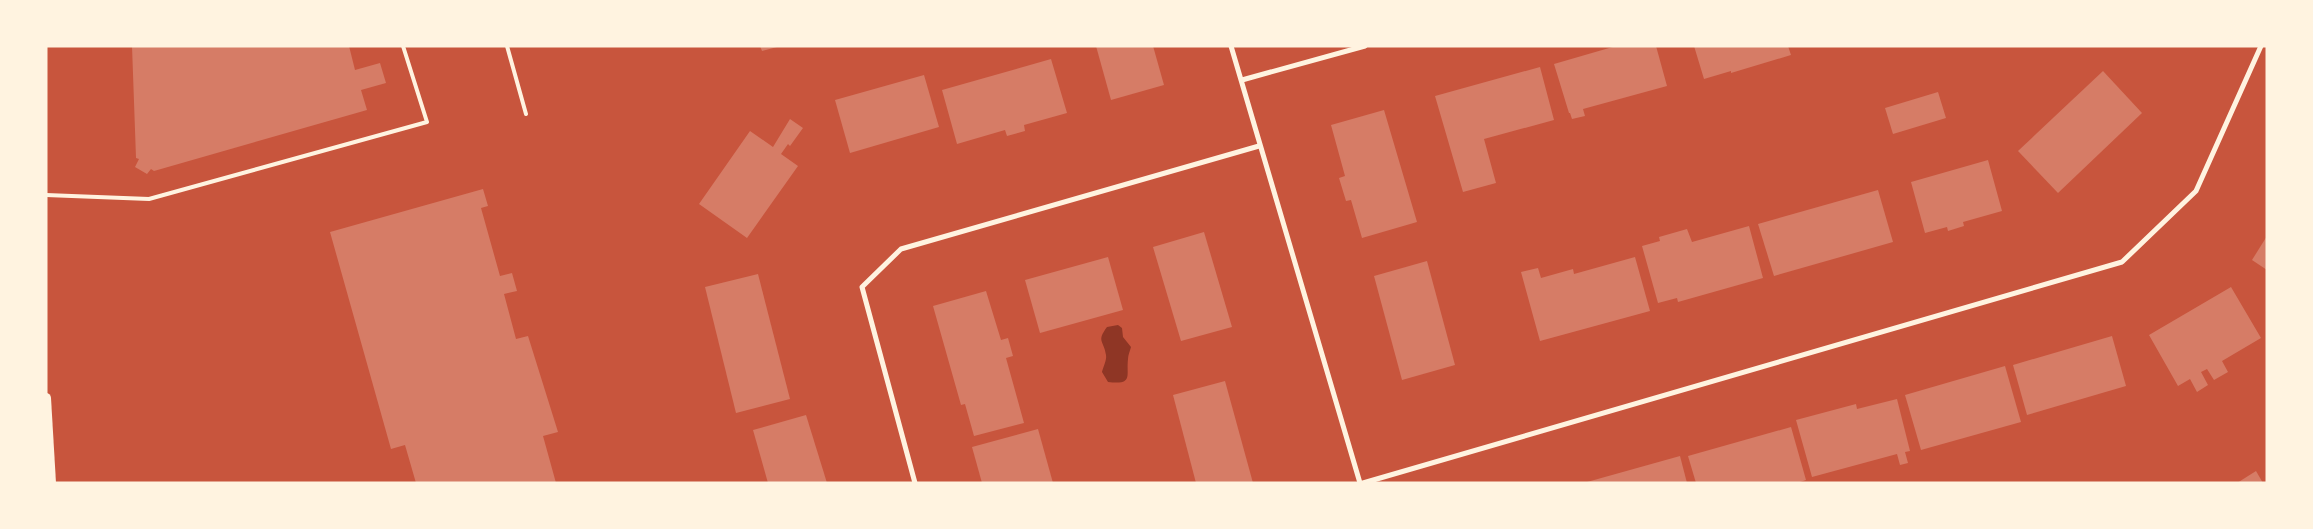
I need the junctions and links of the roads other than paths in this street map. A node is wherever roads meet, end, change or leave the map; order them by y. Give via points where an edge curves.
1 (403, 46) edge
2 (507, 46) edge
3 (1231, 46) edge
4 (1365, 46) edge
5 (2261, 46) edge
6 (1242, 80) junction
7 (526, 114) dead end
8 (1259, 146) junction
9 (46, 195) edge
10 (46, 398) edge
11 (51, 483) edge
12 (915, 483) edge
13 (1361, 483) edge

1 - 9 lane via 426,122 149,199
2 - 7 lane
3 - 6 street
4 - 6 street
5 - 13 street via 2196,191 2122,262
6 - 8 street
8 - 12 street via 901,249 862,287
8 - 13 street
10 - 11 main road

